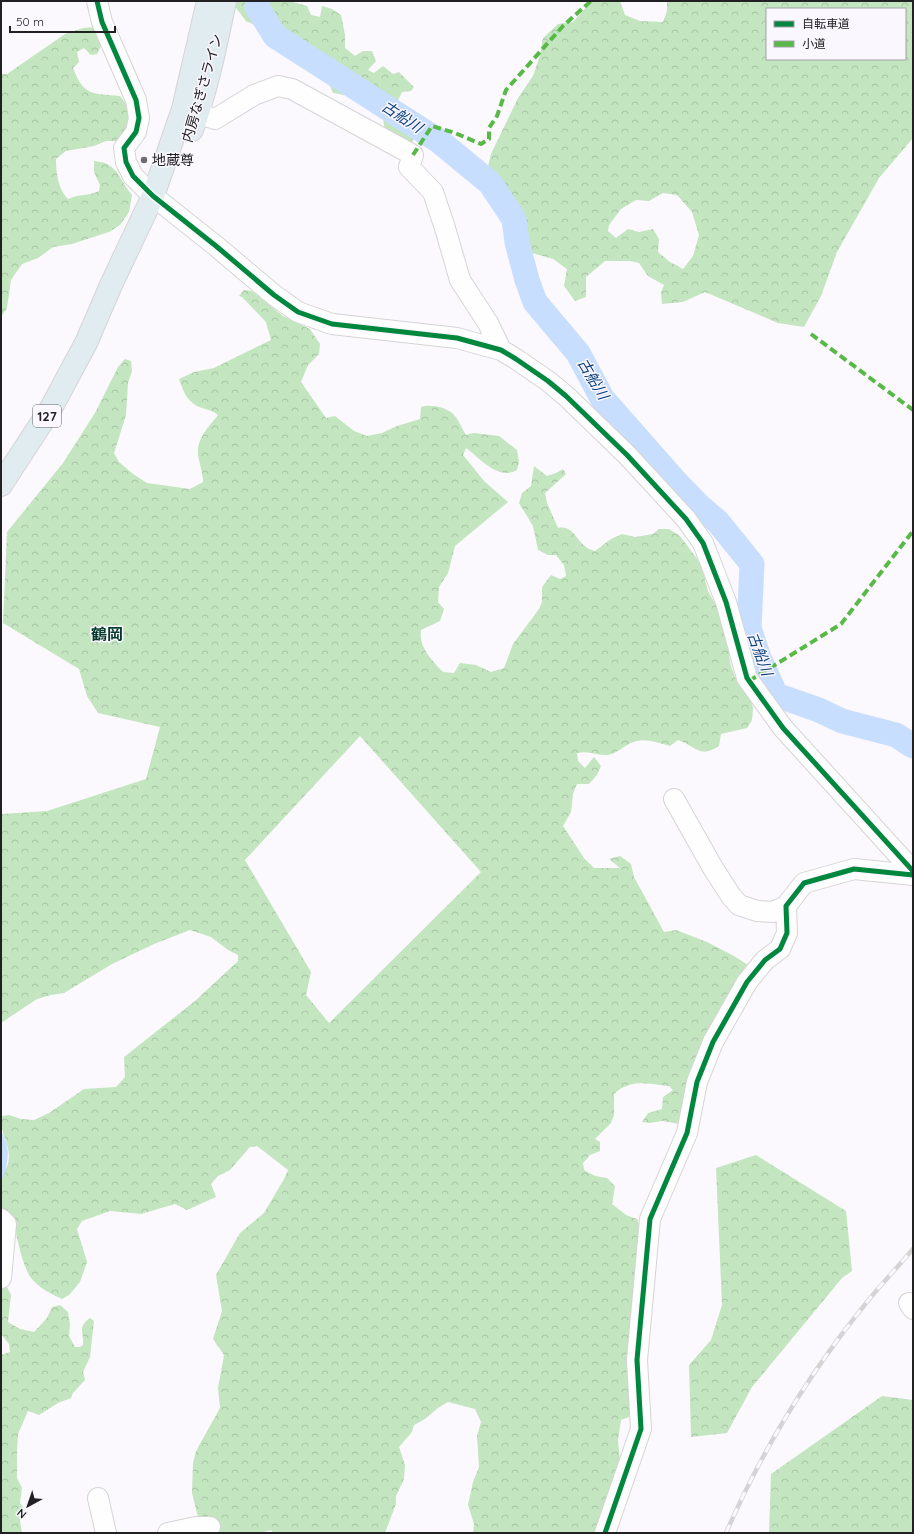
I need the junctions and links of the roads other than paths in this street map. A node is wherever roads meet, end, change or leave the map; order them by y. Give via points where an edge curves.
1 (98, 1) edge
2 (208, 1) edge
3 (225, 1) edge
4 (191, 112) junction
5 (159, 201) junction
6 (501, 350) junction
7 (1, 485) edge
8 (674, 799) dead end
9 (913, 871) edge
10 (913, 875) edge
11 (786, 906) junction
12 (1, 1219) edge
13 (1, 1278) edge
14 (98, 1498) dead end
15 (210, 1527) dead end
16 (106, 1533) edge
17 (168, 1533) edge
18 (605, 1533) edge

1 - 5 street via 102,22 136,100 139,118 136,132 124,148 126,162 133,176
2 - 4 highway, 内房なぎさライン / 127
3 - 4 highway, 内房なぎさライン / 127 via 216,42
4 - 5 highway, 内房なぎさライン / 127
4 - 6 street via 215,119 254,95 278,86 292,89 412,155 409,167 433,192 460,280 488,323
5 - 6 street via 298,312 332,324 456,338
5 - 7 highway, 内房なぎさライン / 127 via 111,285 86,343 50,410
6 - 9 street via 566,396 627,455 686,519 703,543 726,602 747,678 783,728
8 - 11 street via 713,868 739,904 757,911 773,912
10 - 11 street via 854,870 804,883
11 - 18 street via 787,933 780,948 765,960 747,982 713,1042 697,1082 687,1133 650,1219 638,1360 641,1429
12 - 13 street via 6,1224
14 - 16 street
15 - 17 street

